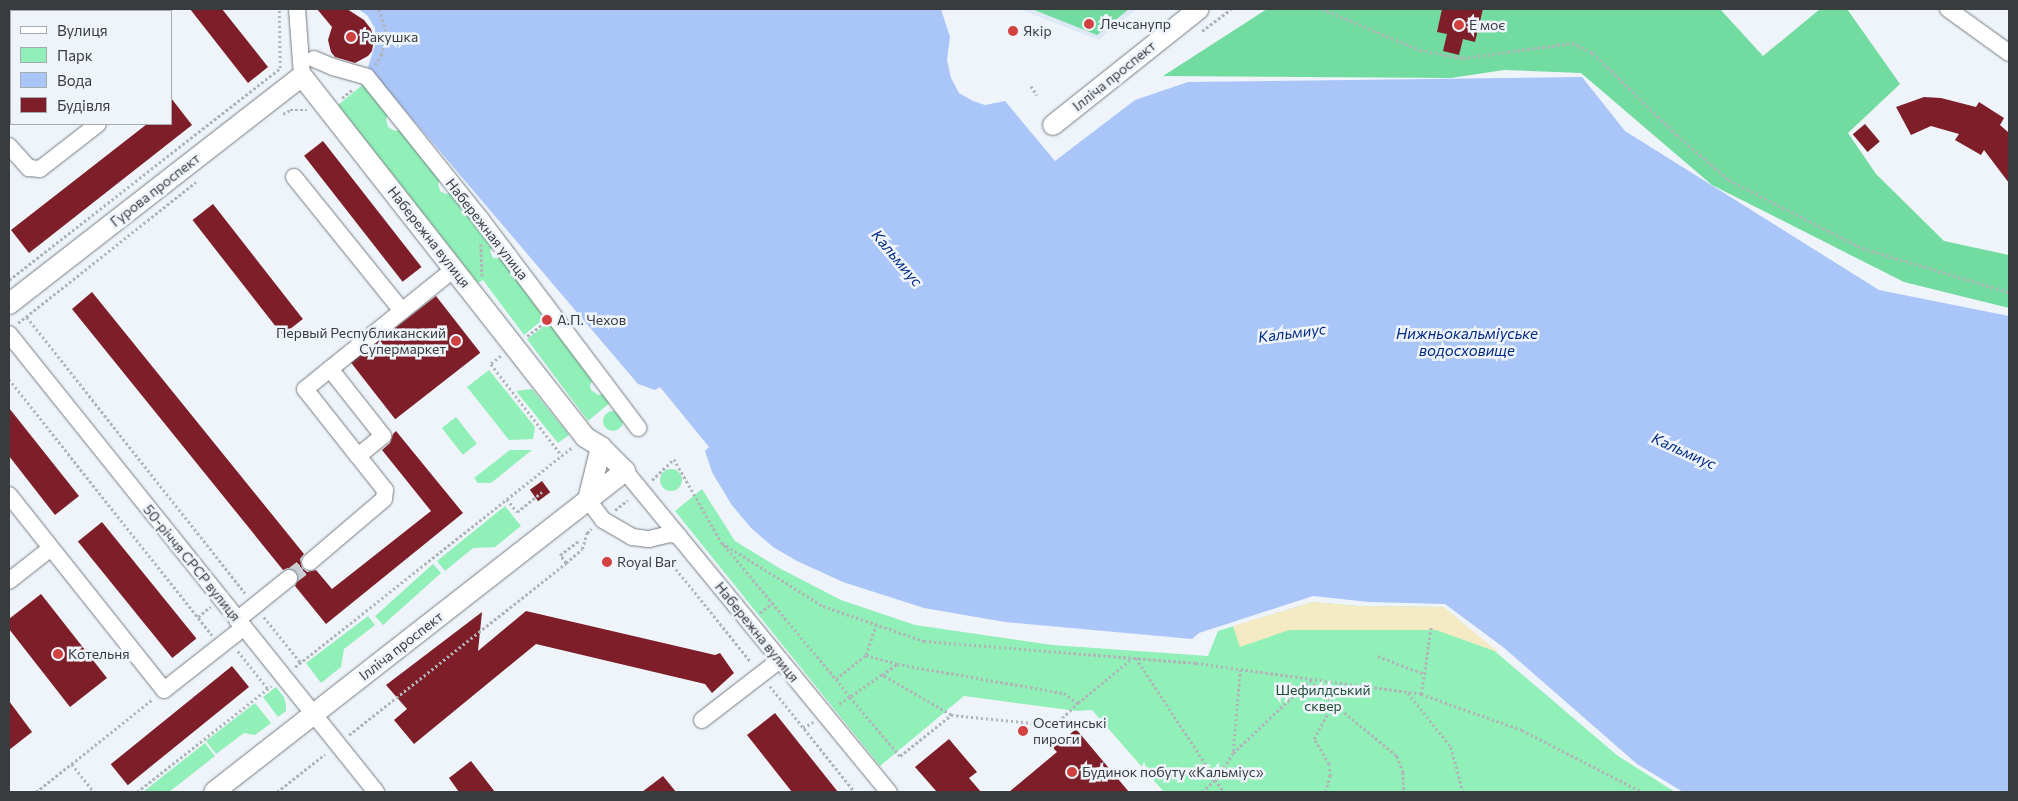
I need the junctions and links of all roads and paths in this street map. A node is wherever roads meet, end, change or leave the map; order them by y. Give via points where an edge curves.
1 (279, 9) edge
2 (297, 9) edge
3 (379, 9) edge
4 (1199, 9) edge
5 (1322, 9) edge
6 (1948, 9) edge
7 (2009, 53) edge
8 (314, 59) dead end
9 (368, 75) junction
10 (302, 76) junction
11 (1031, 86) dead end
12 (1037, 95) dead end
13 (328, 109) junction
14 (282, 115) dead end
15 (97, 125) edge
16 (1053, 125) dead end
17 (9, 146) edge
18 (294, 177) dead end
19 (196, 182) dead end
20 (454, 269) junction
21 (9, 280) edge
22 (2009, 292) edge
23 (11, 303) edge
24 (402, 311) junction
25 (26, 317) junction
26 (9, 334) edge
27 (491, 364) dead end
28 (330, 370) junction
29 (9, 379) edge
30 (638, 428) dead end
31 (593, 442) junction
32 (358, 456) junction
33 (562, 456) junction
34 (674, 459) dead end
35 (625, 471) junction
36 (542, 492) dead end
37 (9, 495) edge
38 (507, 499) junction
39 (588, 500) junction
40 (679, 536) junction
41 (580, 540) dead end
42 (722, 543) junction
43 (51, 548) junction
44 (310, 562) tunnel mouth
45 (289, 578) tunnel mouth
46 (9, 581) edge
47 (255, 605) junction
48 (240, 624) junction
49 (876, 624) junction
50 (1431, 628) dead end
51 (225, 642) junction
52 (866, 655) junction
53 (1378, 656) dead end
54 (1134, 658) junction
55 (780, 660) junction
56 (301, 663) junction
57 (897, 664) junction
58 (1240, 670) junction
59 (1424, 674) junction
60 (882, 675) junction
61 (284, 676) junction
62 (836, 679) junction
63 (1310, 680) junction
64 (268, 689) junction
65 (164, 690) junction
66 (1408, 693) junction
67 (1421, 694) junction
68 (850, 697) junction
69 (1078, 703) junction
70 (1333, 703) junction
71 (314, 714) junction
72 (951, 715) junction
73 (702, 720) dead end
74 (338, 744) junction
75 (1233, 753) junction
76 (72, 764) junction
77 (1215, 780) junction
78 (36, 792) edge
79 (94, 792) edge
80 (137, 792) edge
81 (214, 792) edge
82 (278, 792) edge
83 (376, 792) edge
84 (889, 792) edge
85 (1202, 792) edge
86 (1224, 792) edge
87 (1325, 792) edge
88 (1404, 792) edge
89 (1463, 792) edge
90 (1642, 792) edge

1 - 21 path via 280,68
2 - 10 street
3 - 9 path via 387,36 381,55
4 - 16 main road, Ілліча проспект
5 - 22 path via 1420,50 1463,58 1572,43 1593,53 1676,135 1730,180 1862,248
6 - 7 street
8 - 9 street via 333,68
9 - 13 path
9 - 30 street, Набережная улица
10 - 13 main road, Набережна вулиця
10 - 23 main road, Гурова проспект
11 - 12 path
13 - 14 path via 321,115 304,109 290,110
13 - 20 main road, Набережна вулиця
15 - 17 street via 40,169 29,168
18 - 24 street
19 - 25 path
20 - 24 street
20 - 31 main road, Набережна вулиця
23 - 25 path
24 - 28 street
25 - 47 path
26 - 48 street, 50-річчя СРСР вулиця
27 - 33 path
28 - 32 street via 383,436
28 - 32 street via 305,389
29 - 51 path
31 - 33 path
31 - 35 main road
31 - 39 main road
32 - 44 street via 384,490 384,499
33 - 38 path
34 - 42 path
35 - 39 main road, Ілліча проспект
35 - 40 street, Набережна вулиця
36 - 38 path via 517,512
37 - 43 street
38 - 56 path
39 - 40 street via 603,520 632,537
39 - 71 main road, Ілліча проспект
40 - 55 street, Набережна вулиця
41 - 74 path via 560,555 566,563
42 - 49 path via 823,606
42 - 62 path
43 - 46 street
43 - 65 street
45 - 47 street
47 - 48 street
47 - 56 path
48 - 51 street
48 - 61 street, 50-річчя СРСР вулиця
49 - 52 path
49 - 54 path via 924,641
50 - 59 path
51 - 64 path
51 - 65 street
52 - 57 path
52 - 62 path
53 - 59 path
54 - 58 path
54 - 69 path
54 - 77 path
55 - 73 street
55 - 84 street, Набережна вулиця
56 - 61 path
57 - 60 path
57 - 69 path via 1064,693
58 - 63 path
58 - 75 path
59 - 67 path
60 - 68 path
60 - 72 path
61 - 64 path
61 - 71 street, 50-річчя СРСР вулиця
62 - 68 path
63 - 66 path
63 - 70 path
63 - 75 path
64 - 80 path
65 - 76 path
66 - 67 path
66 - 89 path via 1451,747
67 - 90 path via 1522,730
68 - 72 path via 900,756
69 - 72 path via 1055,725
70 - 87 path via 1314,739 1329,764 1330,776
70 - 88 path via 1397,756 1403,772
71 - 74 street, 50-річчя СРСР вулиця
71 - 81 main road, Ілліча проспект
74 - 82 path
74 - 83 street, 50-річчя СРСР вулиця
75 - 77 path
76 - 78 path
76 - 79 path
77 - 85 path
77 - 86 path

